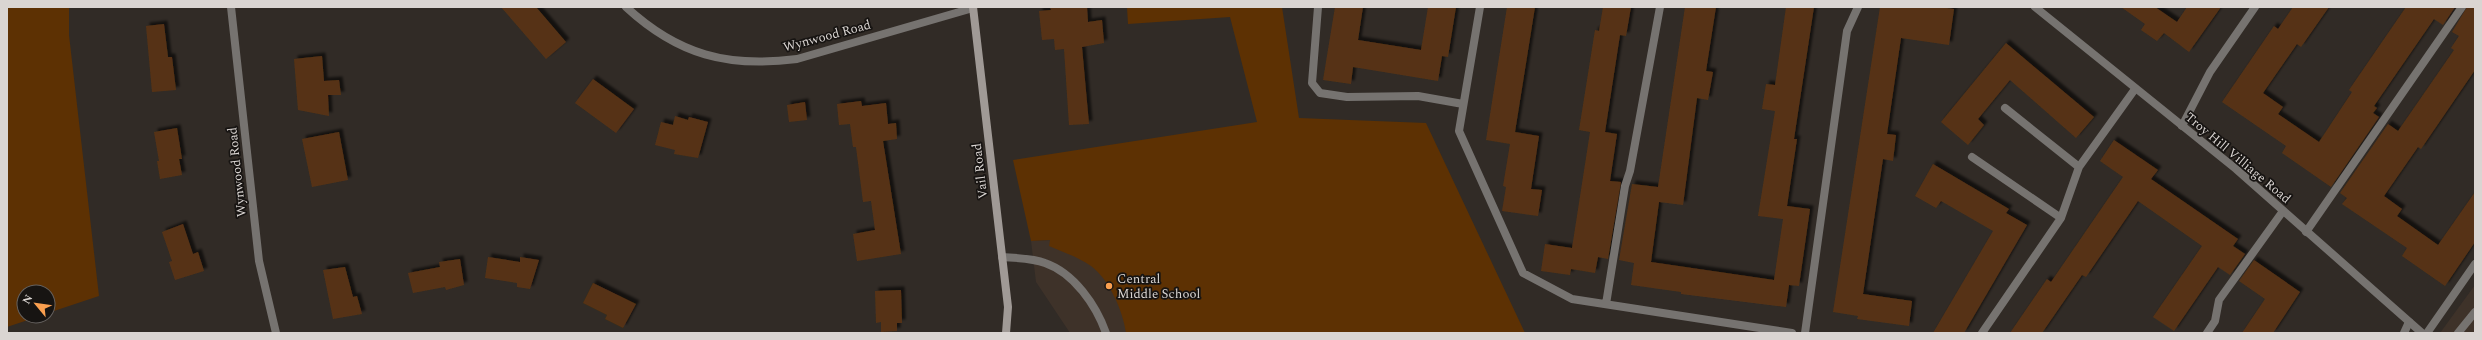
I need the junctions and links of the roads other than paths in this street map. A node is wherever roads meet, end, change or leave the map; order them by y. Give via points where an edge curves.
1 (232, 7) edge
2 (626, 7) edge
3 (1318, 7) edge
4 (1480, 7) edge
5 (1660, 7) edge
6 (1858, 7) edge
7 (2035, 7) edge
8 (2255, 7) edge
9 (2462, 7) edge
10 (973, 8) edge
11 (2135, 89) junction
12 (1463, 104) junction
13 (2005, 108) dead end
14 (2182, 126) junction
15 (1972, 157) dead end
16 (2079, 167) junction
17 (2283, 211) junction
18 (2061, 218) junction
19 (2306, 232) junction
20 (1002, 256) junction
21 (2475, 264) edge
22 (1606, 304) junction
23 (2475, 312) edge
24 (2409, 322) junction
25 (276, 333) edge
26 (1006, 333) edge
27 (1106, 333) edge
28 (1792, 333) edge
29 (1805, 333) edge
30 (1982, 333) edge
31 (2207, 333) edge
32 (2404, 333) edge
33 (2422, 333) edge
34 (2427, 333) edge
35 (2458, 333) edge

1 - 25 street, Wynwood Road via 259,261
2 - 10 street, Wynwood Road via 662,37 692,52 713,58 757,62 797,59
3 - 12 street via 1312,83 1320,93 1346,97 1418,96
4 - 12 street
5 - 22 street via 1630,171 1625,186
6 - 29 street via 1848,31
7 - 11 street, Troy Hill Villiage Road
8 - 14 street via 2210,72
9 - 19 street
10 - 20 street, Vail Road
11 - 14 street, Troy Hill Villiage Road
11 - 16 street
12 - 22 street via 1459,131 1523,273 1572,299
13 - 16 street
14 - 17 street, Troy Hill Villiage Road
15 - 18 street
16 - 18 street
17 - 19 street, Troy Hill Villiage Road
17 - 31 street via 2219,300 2215,321
18 - 30 street
19 - 24 street, Troy Hill Villiage Road
20 - 26 street, Vail Road via 1008,307
20 - 27 street via 1045,262 1066,275 1086,294
21 - 34 street
22 - 28 street
23 - 35 street
24 - 32 street
24 - 33 street, Troy Hill Villiage Road

